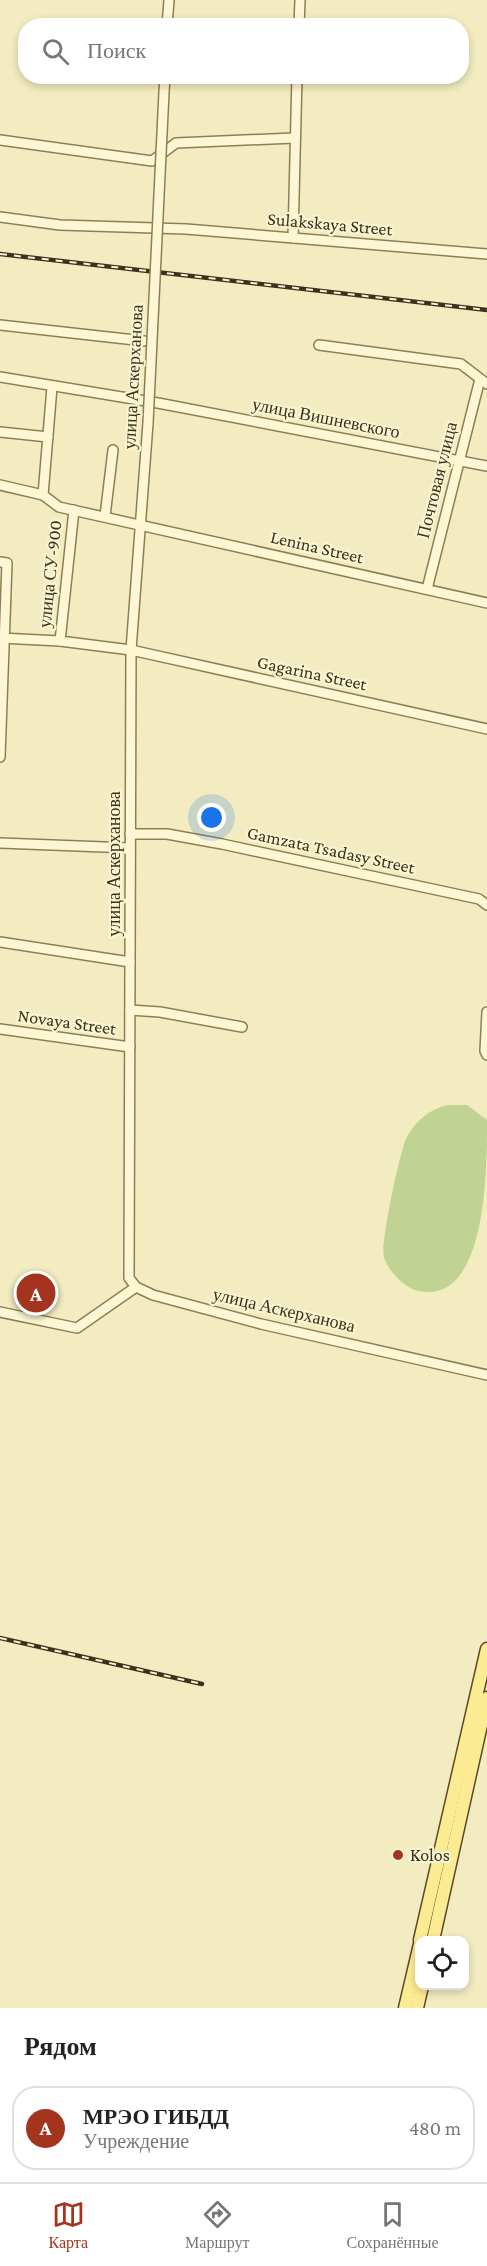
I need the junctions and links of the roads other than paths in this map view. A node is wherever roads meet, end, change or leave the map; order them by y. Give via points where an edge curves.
1 (169, 0) edge
2 (300, 0) edge
3 (168, 18) edge
4 (299, 18) edge
5 (164, 84) edge
6 (297, 84) edge
7 (294, 138) junction
8 (0, 140) edge
9 (0, 218) edge
10 (293, 238) junction
11 (487, 254) edge
12 (0, 325) edge
13 (144, 341) dead end
14 (319, 345) dead end
15 (0, 378) edge
16 (483, 382) edge
17 (52, 387) junction
18 (0, 432) edge
19 (48, 437) junction
20 (113, 450) dead end
21 (460, 459) junction
22 (487, 466) edge
23 (0, 485) edge
24 (43, 495) junction
25 (74, 510) junction
26 (105, 516) junction
27 (140, 523) junction
28 (3, 563) edge
29 (427, 589) junction
30 (487, 603) edge
31 (2, 638) edge
32 (60, 641) junction
33 (131, 650) junction
34 (487, 729) edge
35 (0, 757) edge
36 (130, 834) junction
37 (0, 843) edge
38 (130, 848) junction
39 (487, 905) edge
40 (0, 942) edge
41 (130, 962) junction
42 (130, 1010) junction
43 (487, 1012) edge
44 (242, 1027) dead end
45 (0, 1029) edge
46 (130, 1047) junction
47 (487, 1055) edge
48 (136, 1287) junction
49 (0, 1312) edge
50 (487, 1375) edge
51 (487, 1649) edge
52 (487, 1698) edge
53 (421, 1936) edge
54 (434, 1936) edge
55 (415, 1964) edge
56 (421, 1990) edge
57 (405, 2008) edge
58 (417, 2008) edge

1 - 3 street
2 - 4 street
5 - 27 street, улица Аскерханова, bridge
6 - 7 street
7 - 8 street via 176,143 152,161
7 - 10 street
9 - 10 street, Sulakskaya Street
10 - 11 street, Sulakskaya Street
12 - 13 street
14 - 16 street via 461,364
15 - 17 street
16 - 21 street, Почтовая улица
17 - 19 street, улица СУ-900
17 - 21 street, улица Вишневского
18 - 19 street
19 - 24 street, улица СУ-900
20 - 26 street
21 - 22 street, улица Вишневского
21 - 29 street, Почтовая улица
23 - 24 street, Lenina Street
24 - 25 street, Lenina Street via 59,507
25 - 26 street, Lenina Street
25 - 32 street, улица СУ-900
26 - 27 street, Lenina Street
27 - 29 street, Lenina Street
27 - 33 street, улица Аскерханова
28 - 31 street
29 - 30 street, Lenina Street
31 - 32 street, Gagarina Street
31 - 35 street
32 - 33 street, Gagarina Street
33 - 34 street, Gagarina Street
33 - 36 street, улица Аскерханова
36 - 38 street, улица Аскерханова
36 - 39 street, Gamzata Tsadasy Street via 167,834 222,844 479,899
37 - 38 street
38 - 41 street, улица Аскерханова
40 - 41 street
41 - 42 street, улица Аскерханова
42 - 44 street
42 - 46 street, улица Аскерханова
43 - 47 street
45 - 46 street, Novaya Street
46 - 48 street, улица Аскерханова via 127,1265 129,1278
48 - 49 street via 77,1328
48 - 50 street, улица Аскерханова via 261,1324
51 - 53 main road
52 - 54 main road
55 - 57 main road
56 - 58 main road

